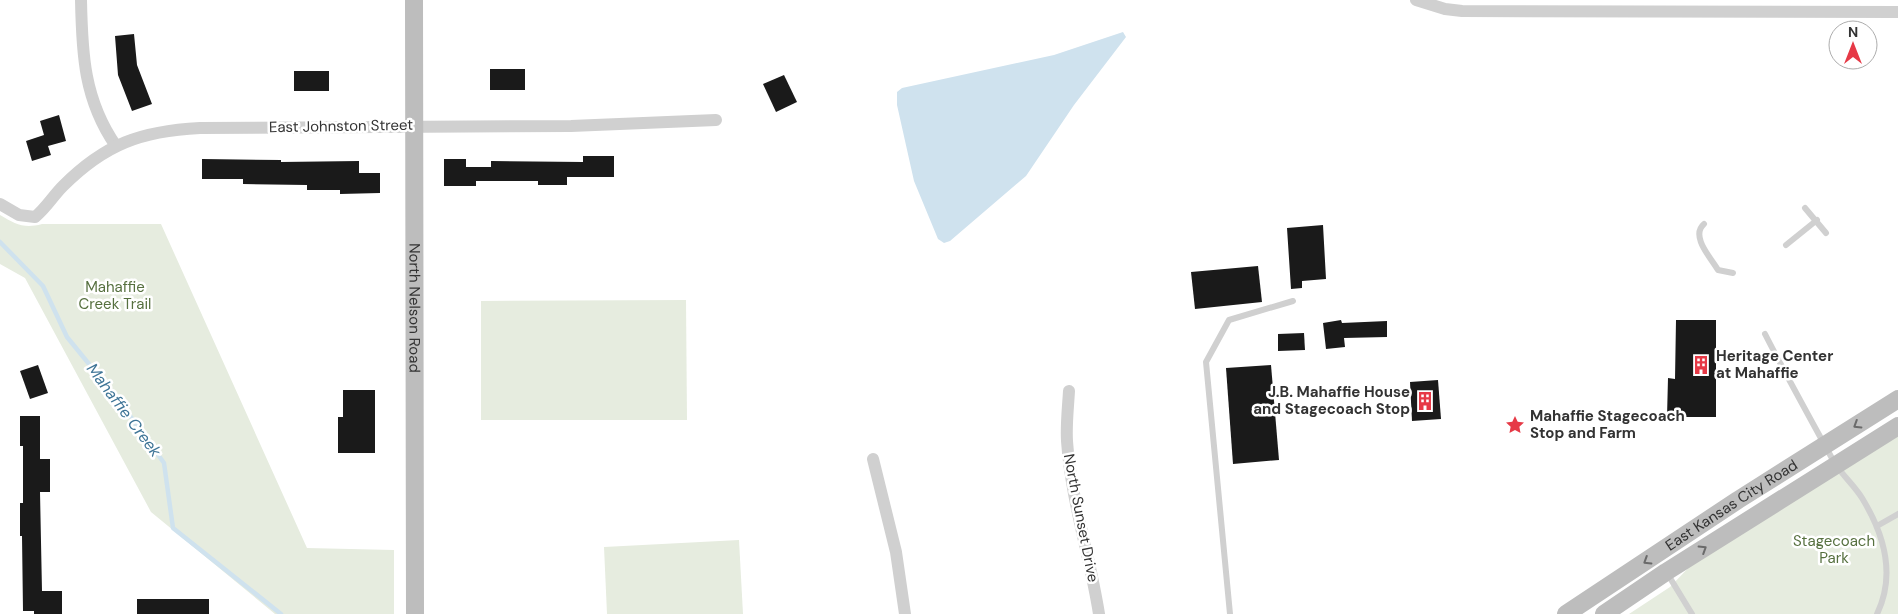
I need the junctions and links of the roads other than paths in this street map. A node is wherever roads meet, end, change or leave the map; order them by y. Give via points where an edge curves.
1 (81, 0) edge
2 (414, 0) edge
3 (1416, 0) edge
4 (1898, 12) edge
5 (716, 120) dead end
6 (414, 126) junction
7 (116, 146) junction
8 (0, 204) edge
9 (1805, 208) dead end
10 (1817, 220) junction
11 (1704, 224) dead end
12 (1826, 233) dead end
13 (1786, 245) dead end
14 (1733, 273) dead end
15 (1293, 301) dead end
16 (1766, 334) dead end
17 (1068, 391) dead end
18 (1898, 399) edge
19 (1898, 426) edge
20 (1825, 445) junction
21 (874, 459) dead end
22 (1836, 465) junction
23 (1898, 514) edge
24 (1877, 526) junction
25 (1666, 572) junction
26 (415, 614) edge
27 (905, 614) edge
28 (1099, 614) edge
29 (1230, 614) edge
30 (1566, 614) edge
31 (1604, 614) edge
32 (1692, 614) edge
33 (1877, 614) edge

1 - 7 street via 83,60 89,89 103,127
2 - 6 street, North Nelson Road
3 - 4 street via 1462,12
5 - 6 street, East Johnston Street via 571,126
6 - 7 street, East Johnston Street via 170,130 144,135
6 - 26 street, North Nelson Road
7 - 8 street, East Johnston Street via 84,165 36,217 19,215
9 - 10 lane
10 - 12 lane
10 - 13 lane
11 - 14 lane via 1699,232 1700,242 1718,270
15 - 29 lane via 1229,320 1206,362
16 - 20 lane
17 - 28 street, North Sunset Drive via 1067,440 1074,492
18 -> 20 street, East Kansas City Road
19 - 22 street, East Kansas City Road
20 - 22 lane
20 -> 30 street, East Kansas City Road
21 - 27 street via 896,552
22 - 24 lane via 1862,498
25 -> 22 street, East Kansas City Road
23 - 24 lane
24 - 33 lane via 1885,556 1886,588
25 - 31 street, East Kansas City Road
25 - 32 lane

